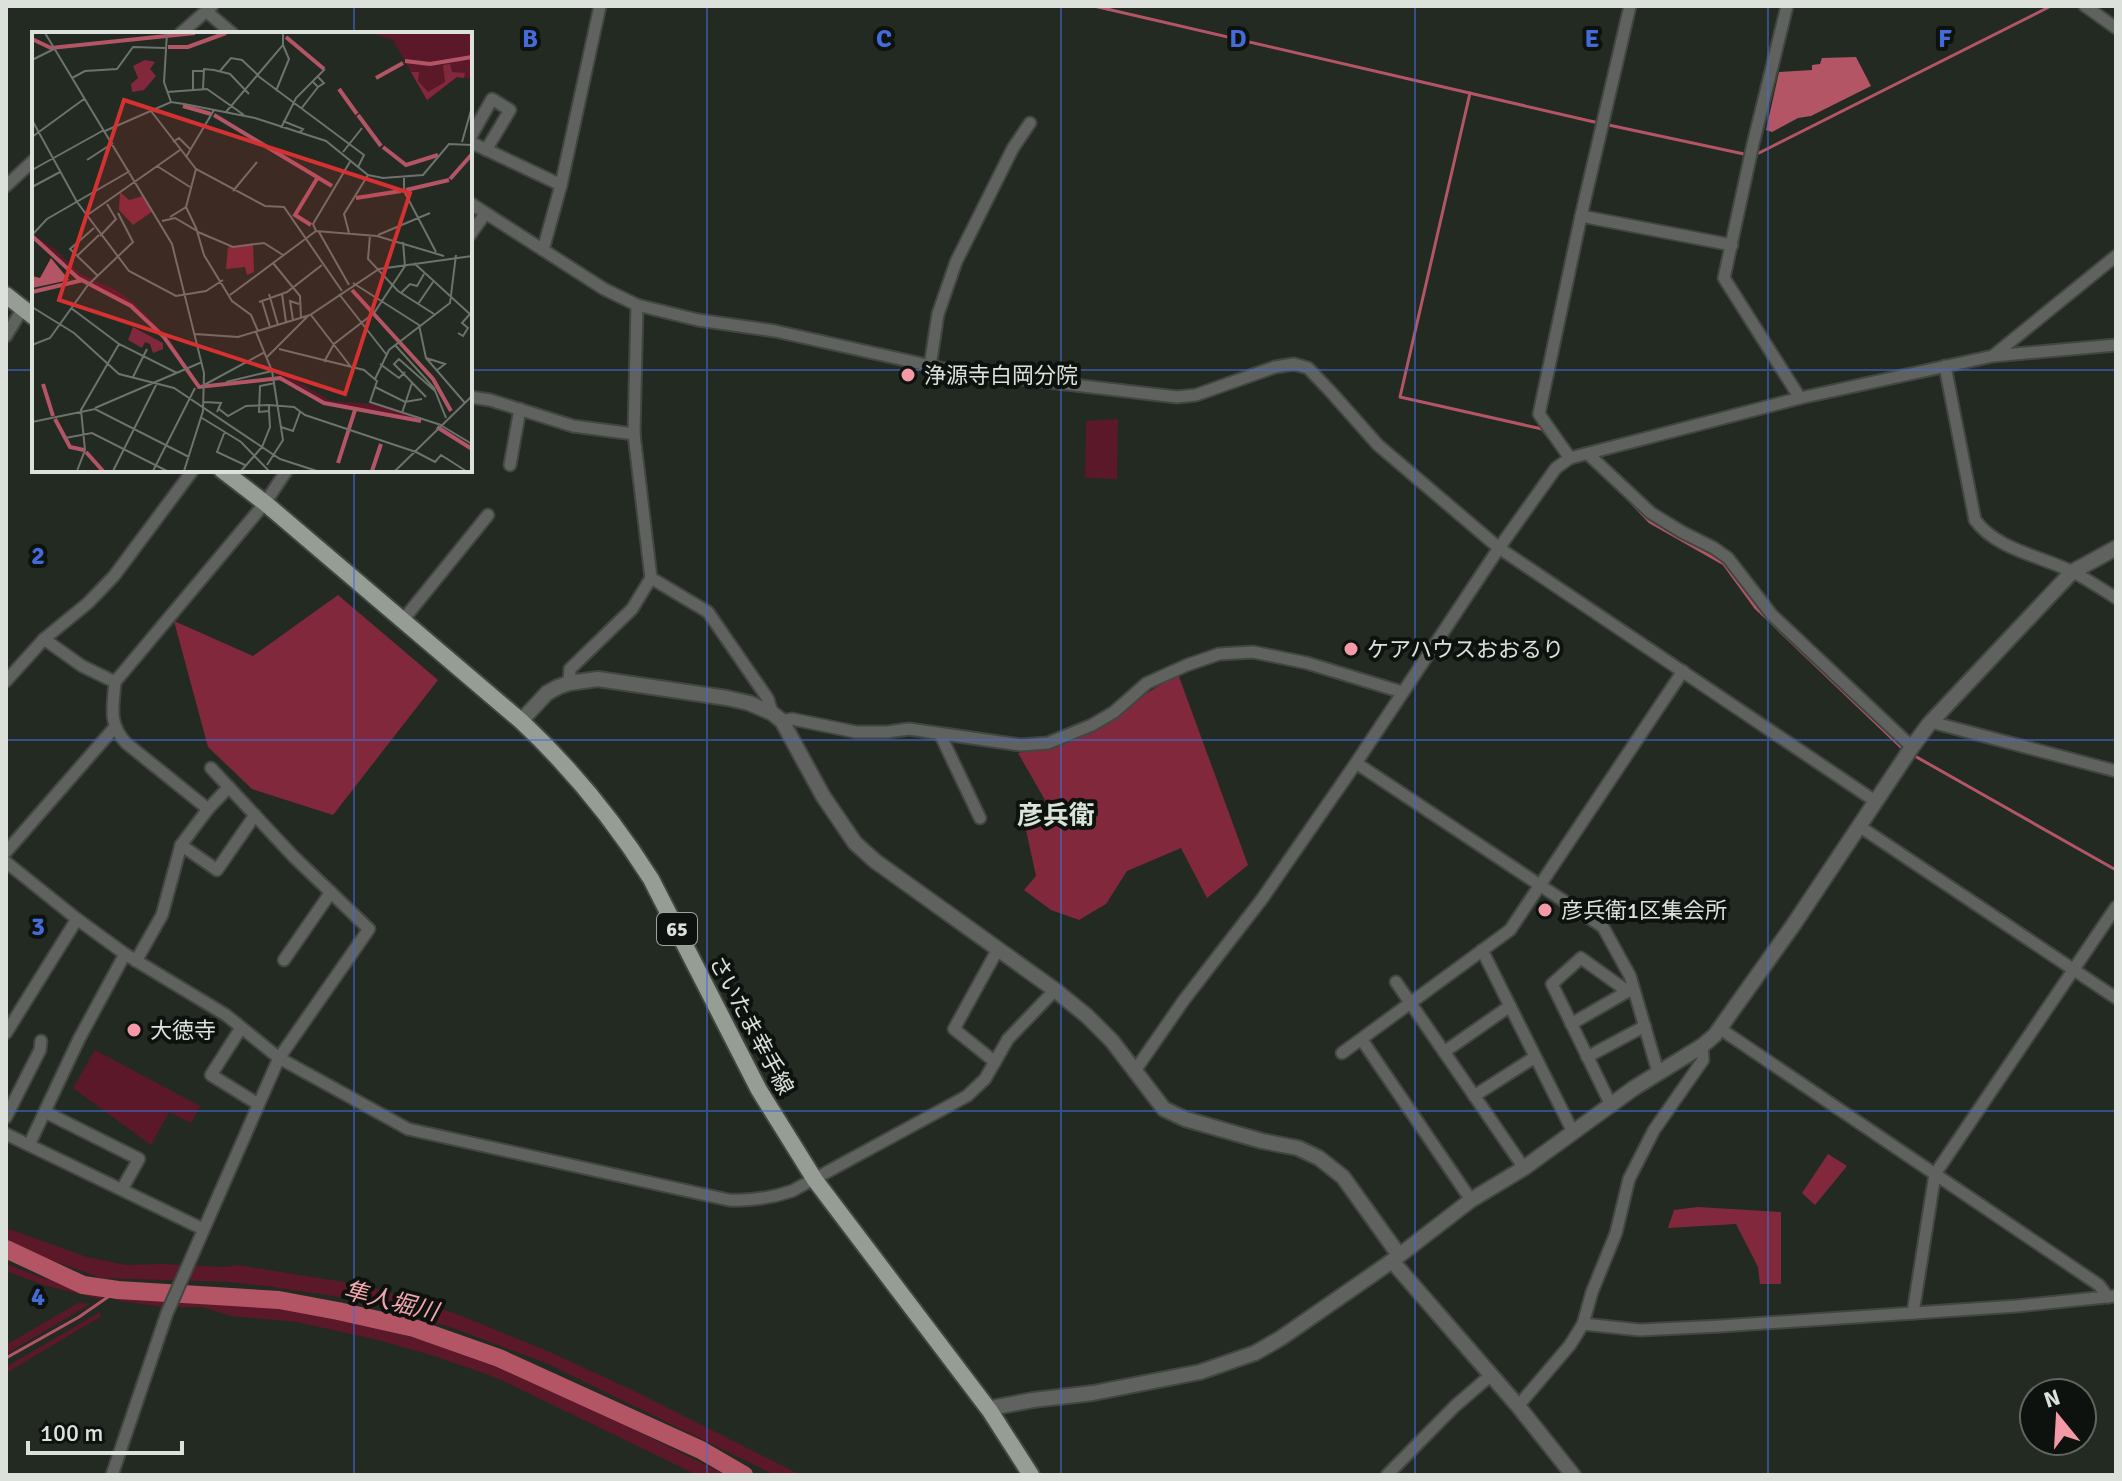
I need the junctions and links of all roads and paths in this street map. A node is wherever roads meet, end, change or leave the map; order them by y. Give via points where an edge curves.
1 (600, 6) edge
2 (1630, 6) edge
3 (1787, 6) edge
4 (2085, 6) edge
5 (209, 9) edge
6 (2116, 28) edge
7 (182, 32) edge
8 (231, 32) edge
9 (1030, 123) dead end
10 (472, 136) edge
11 (472, 141) edge
12 (486, 150) junction
13 (32, 162) edge
14 (561, 185) junction
15 (6, 186) edge
16 (472, 204) edge
17 (485, 214) junction
18 (1581, 216) junction
19 (472, 232) edge
20 (1732, 245) junction
21 (543, 250) junction
22 (2116, 256) edge
23 (6, 295) edge
24 (637, 305) junction
25 (29, 312) edge
26 (6, 336) edge
27 (2116, 345) edge
28 (1993, 356) junction
29 (930, 366) junction
30 (1945, 366) junction
31 (472, 397) edge
32 (1800, 398) junction
33 (520, 409) junction
34 (634, 434) junction
35 (1588, 454) junction
36 (1570, 458) junction
37 (510, 465) dead end
38 (192, 472) edge
39 (225, 472) edge
40 (286, 472) edge
41 (265, 503) junction
42 (488, 515) dead end
43 (1499, 548) junction
44 (2116, 548) edge
45 (2072, 572) junction
46 (651, 578) junction
47 (2116, 598) edge
48 (403, 620) junction
49 (44, 639) junction
50 (1683, 671) junction
51 (6, 681) edge
52 (115, 682) junction
53 (569, 683) junction
54 (1402, 692) junction
55 (777, 717) junction
56 (521, 721) junction
57 (1931, 722) junction
58 (115, 727) junction
59 (940, 734) junction
60 (1912, 747) junction
61 (1356, 763) junction
62 (211, 768) dead end
63 (2116, 771) edge
64 (229, 787) junction
65 (1875, 801) junction
66 (208, 809) junction
67 (255, 815) junction
68 (980, 818) dead end
69 (1859, 826) junction
70 (181, 845) junction
71 (6, 852) edge
72 (6, 862) edge
73 (1541, 885) junction
74 (331, 892) junction
75 (2116, 907) edge
76 (77, 919) junction
77 (998, 949) junction
78 (1482, 950) junction
79 (125, 954) junction
80 (284, 960) dead end
81 (136, 961) junction
82 (2073, 969) junction
83 (1396, 982) dead end
84 (1055, 990) junction
85 (1630, 990) junction
86 (2116, 998) edge
87 (1410, 1003) junction
88 (1510, 1006) junction
89 (1571, 1024) junction
90 (1645, 1026) junction
91 (241, 1028) junction
92 (1719, 1028) junction
93 (6, 1033) edge
94 (1362, 1040) junction
95 (41, 1041) dead end
96 (1702, 1046) junction
97 (1444, 1052) junction
98 (1342, 1053) dead end
99 (1535, 1057) junction
100 (1587, 1057) junction
101 (279, 1058) junction
102 (995, 1062) junction
103 (1134, 1072) junction
104 (1658, 1072) junction
105 (1474, 1096) junction
106 (258, 1104) junction
107 (1611, 1105) junction
108 (45, 1112) junction
109 (6, 1117) edge
110 (1573, 1132) junction
111 (6, 1134) edge
112 (29, 1145) junction
113 (1524, 1168) junction
114 (1935, 1174) junction
115 (815, 1180) junction
116 (122, 1189) junction
117 (1471, 1200) junction
118 (203, 1229) junction
119 (1396, 1258) junction
120 (2112, 1297) edge
121 (1913, 1313) junction
122 (1583, 1324) junction
123 (1491, 1375) junction
124 (1518, 1406) junction
125 (990, 1411) junction
126 (112, 1475) edge
127 (1031, 1475) edge
128 (1387, 1475) edge
129 (1573, 1475) edge

1 - 14 street
2 - 18 street
3 - 20 street
4 - 6 street
5 - 7 street
5 - 8 street
9 - 29 street via 956,262 938,314
10 - 12 street via 492,99 510,110
11 - 12 street
12 - 14 street
13 - 15 street
14 - 21 street
16 - 17 street
17 - 19 street
17 - 21 street
18 - 20 street
18 - 36 street via 1539,414
20 - 32 street via 1724,278
21 - 24 street
22 - 28 street
23 - 25 main road
24 - 29 street
24 - 34 street
25 - 26 street
27 - 28 street
28 - 30 street
29 - 43 street via 1177,397 1275,367 1308,368 1378,445
30 - 32 street
30 - 45 street via 1975,520 1999,541
31 - 33 street
32 - 35 street
33 - 34 street via 573,426
33 - 37 street
34 - 46 street
35 - 36 street
35 - 60 street via 1651,513 1728,558 1772,615
36 - 43 street via 1556,468
38 - 49 street via 114,576
39 - 41 main road, さいたま幸手線 / 65
40 - 41 street
41 - 48 main road, さいたま幸手線 / 65
41 - 52 street
42 - 48 street
43 - 50 street
43 - 54 street
44 - 45 street
45 - 47 street
45 - 57 street
46 - 53 street via 632,609 570,669
46 - 55 street via 708,612
48 - 56 main road, さいたま幸手線 / 65
49 - 51 street
49 - 52 street
50 - 65 street
50 - 73 street
52 - 58 street
53 - 55 street via 598,679 727,698
53 - 56 street via 547,693
54 - 59 street via 1307,663 1253,652 1219,654 1147,683 1114,712 1048,743 1021,745
54 - 61 street
55 - 59 street via 856,732 909,729
55 - 77 street via 855,843
56 - 115 main road, さいたま幸手線 / 65 via 635,854 759,1090
57 - 60 street
57 - 63 street
58 - 66 street via 126,743
58 - 71 street
59 - 68 street
60 - 65 street
61 - 73 street
61 - 103 street
62 - 64 street
64 - 66 street
64 - 67 street
65 - 69 street
66 - 70 street
67 - 70 street via 217,870
67 - 74 street
69 - 82 street
69 - 92 street
70 - 81 street via 162,915
72 - 76 street
73 - 78 street via 1510,930
73 - 85 street via 1603,927 1630,976
74 - 80 street
74 - 101 street via 369,929
75 - 82 street
76 - 79 street
76 - 93 street
77 - 84 street
77 - 102 street via 954,1029
78 - 87 street
78 - 88 street
79 - 81 street
79 - 108 street
81 - 91 street
82 - 86 street
82 - 114 street
83 - 87 street
84 - 102 street via 1008,1039
84 - 103 street via 1104,1033
85 - 89 street
85 - 89 street via 1581,958 1552,984
85 - 90 street
87 - 94 street
87 - 97 street
88 - 97 street
88 - 99 street
89 - 100 street
90 - 100 street
90 - 104 street
91 - 101 street
91 - 106 street via 211,1075
92 - 96 street
92 - 114 street
94 - 98 street
94 - 117 street
95 - 109 street
96 - 104 street
96 - 122 street via 1703,1060 1654,1130 1629,1179
97 - 105 street
99 - 105 street
99 - 110 street
100 - 107 street
101 - 106 street
101 - 115 street via 408,1129 453,1140 729,1200 773,1197
102 - 115 street via 967,1096
103 - 119 street via 1164,1109 1185,1119 1319,1158 1343,1177
104 - 107 street
105 - 113 street
106 - 118 street
107 - 110 street
108 - 112 street
108 - 116 street via 139,1159
110 - 113 street
111 - 112 street
112 - 116 street
113 - 117 street
114 - 120 street
114 - 121 street
115 - 125 main road, さいたま幸手線 / 65
116 - 118 street
117 - 119 street
118 - 126 street via 167,1313
119 - 123 street
119 - 125 street via 1255,1353 1200,1372
120 - 121 street
121 - 122 street via 1640,1330
122 - 124 street
123 - 124 street
123 - 128 street
124 - 129 street
125 - 127 main road, さいたま幸手線 / 65

